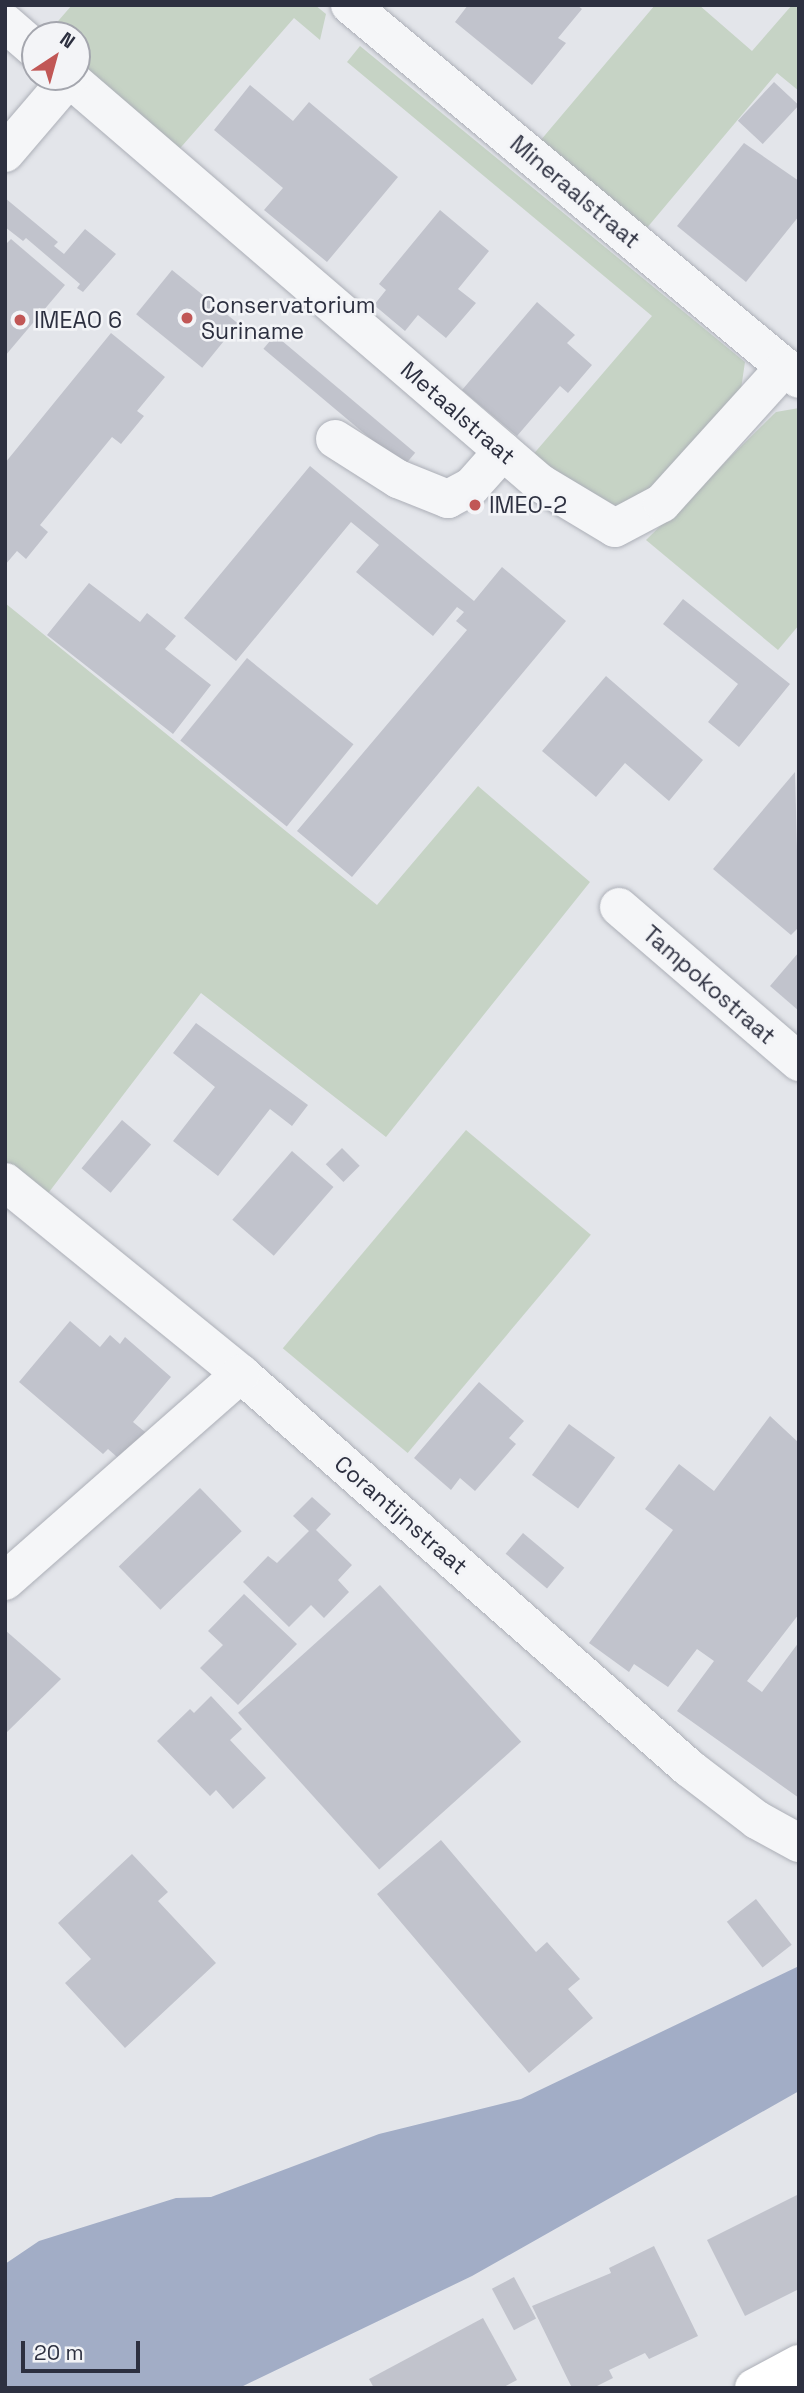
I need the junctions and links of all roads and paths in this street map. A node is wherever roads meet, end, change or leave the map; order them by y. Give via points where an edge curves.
1 (350, 5) edge
2 (5, 23) edge
3 (21, 37) edge
4 (57, 91) edge
5 (83, 91) edge
6 (5, 153) edge
7 (792, 373) edge
8 (335, 439) dead end
9 (503, 451) junction
10 (619, 907) dead end
11 (799, 1062) edge
12 (5, 1182) edge
13 (241, 1374) junction
14 (5, 1581) edge
15 (799, 1843) edge
16 (799, 2364) edge
17 (754, 2388) edge

1 - 7 street, Mineraalstraat
2 - 3 street
4 - 6 street
5 - 9 street, Metaalstraat
7 - 9 street, Metaalstraat via 662,503 615,528 540,483
8 - 9 street via 398,479 448,499 471,487
10 - 11 street, Tampokostraat
12 - 13 street, Corantijnstraat
13 - 14 street
13 - 15 street, Corantijnstraat via 689,1768 757,1820
16 - 17 main road

